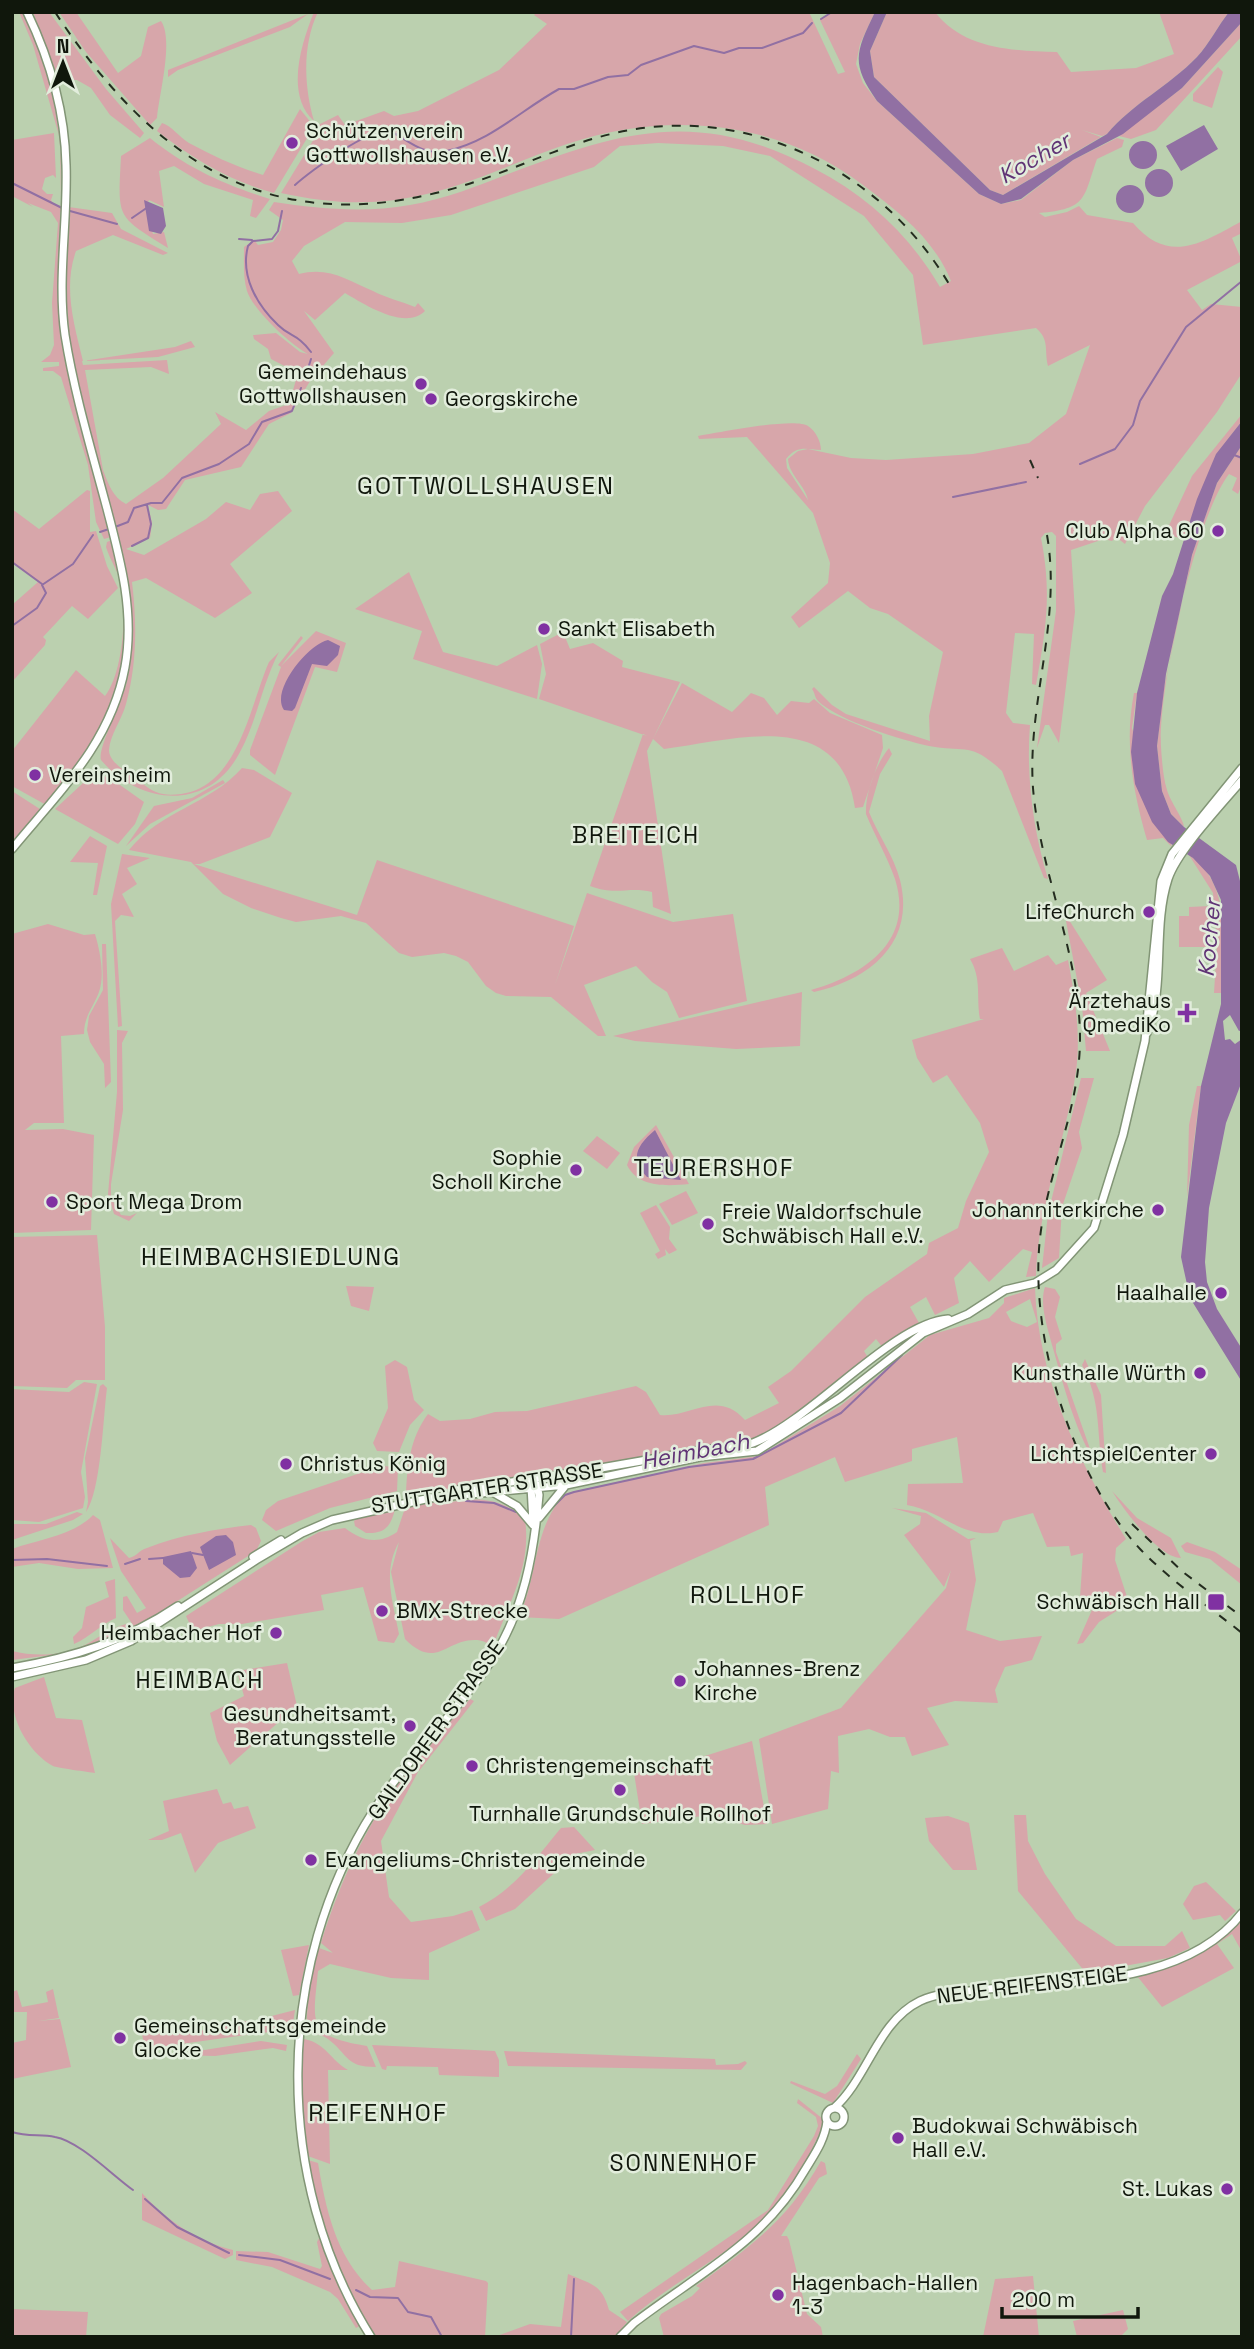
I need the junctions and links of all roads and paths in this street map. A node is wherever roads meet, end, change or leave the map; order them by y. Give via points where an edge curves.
1 (27, 12) edge
2 (1242, 768) edge
3 (1242, 780) edge
4 (1197, 829) junction
5 (12, 849) edge
6 (959, 1318) junction
7 (533, 1480) junction
8 (566, 1485) junction
9 (534, 1489) junction
10 (487, 1492) junction
11 (534, 1525) junction
12 (12, 1666) edge
13 (12, 1676) edge
14 (1242, 1913) edge
15 (850, 2092) junction
16 (834, 2108) junction
17 (843, 2113) junction
18 (830, 2124) junction
19 (371, 2337) edge
20 (620, 2337) edge

1 - 5 main road via 43,47 65,138 61,278 65,336 117,548 128,631 118,697 106,725 74,780
2 - 4 main road
3 - 4 main road
4 - 6 main road via 1176,856 1165,890 1156,994 1125,1127 1094,1228 1056,1270 1035,1283 1005,1290
6 - 7 main road, STUTTGARTER STRASSE via 934,1320 910,1332 836,1390 751,1444
6 - 8 main road, STUTTGARTER STRASSE via 923,1333 840,1398 757,1451 700,1457
7 - 9 main road, GAILDORFER STRASSE
7 - 12 main road, STUTTGARTER STRASSE via 421,1494 314,1523 128,1636 85,1653
8 - 9 main road, STUTTGARTER STRASSE
8 - 11 main road
9 - 10 main road, STUTTGARTER STRASSE
9 - 11 main road, GAILDORFER STRASSE
10 - 11 main road via 517,1506
10 - 13 main road, STUTTGARTER STRASSE via 399,1503 322,1524 256,1560 118,1648 67,1666
11 - 19 main road, GAILDORFER STRASSE via 523,1594 493,1658 374,1810 331,1894 311,1959 299,2035 303,2156 321,2231
14 - 15 main road, NEUE REIFENSTEIGE via 1201,1951 1157,1968 923,2000 889,2028
15 - 16 main road, NEUE REIFENSTEIGE
15 - 17 main road, NEUE REIFENSTEIGE
16 - 17 main road
16 - 18 main road, NEUE REIFENSTEIGE via 827,2112
17 - 18 main road, NEUE REIFENSTEIGE via 842,2122
18 - 20 main road via 791,2195 766,2224

